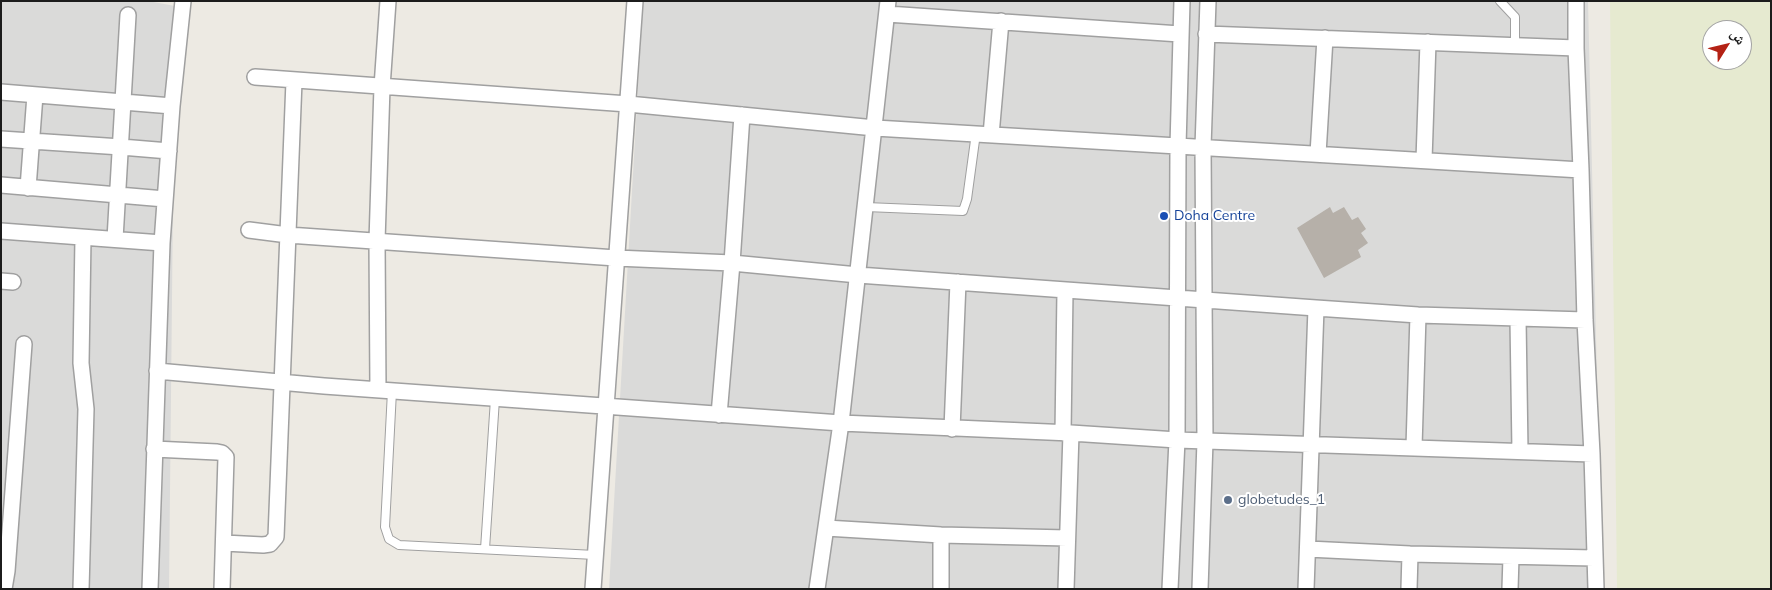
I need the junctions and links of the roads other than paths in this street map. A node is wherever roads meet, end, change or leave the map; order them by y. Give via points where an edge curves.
1 (388, 1) edge
2 (635, 1) edge
3 (1182, 1) edge
4 (1208, 1) edge
5 (1500, 1) edge
6 (1576, 1) edge
7 (179, 5) edge
8 (888, 7) edge
9 (128, 15) dead end
10 (1001, 21) junction
11 (1180, 34) junction
12 (1206, 34) junction
13 (1325, 38) junction
14 (1428, 42) junction
15 (1514, 45) junction
16 (1576, 48) junction
17 (255, 77) dead end
18 (294, 81) junction
19 (382, 87) junction
20 (1, 92) edge
21 (35, 95) junction
22 (123, 102) junction
23 (628, 104) junction
24 (172, 106) junction
25 (742, 115) junction
26 (875, 128) junction
27 (983, 134) junction
28 (1, 139) edge
29 (32, 141) junction
30 (120, 146) junction
31 (1178, 146) junction
32 (1203, 147) junction
33 (169, 151) junction
34 (1318, 154) junction
35 (1424, 160) junction
36 (1582, 170) junction
37 (1, 186) edge
38 (28, 188) junction
39 (118, 194) junction
40 (165, 199) junction
41 (866, 207) junction
42 (249, 230) dead end
43 (1, 231) edge
44 (288, 235) junction
45 (82, 238) junction
46 (115, 239) junction
47 (377, 241) junction
48 (162, 243) junction
49 (616, 258) junction
50 (732, 263) junction
51 (858, 275) junction
52 (958, 282) junction
53 (1065, 291) junction
54 (1177, 299) junction
55 (1204, 300) junction
56 (1316, 308) junction
57 (1418, 315) junction
58 (1518, 319) junction
59 (1585, 320) junction
60 (24, 344) dead end
61 (157, 370) junction
62 (282, 382) junction
63 (385, 391) junction
64 (495, 399) junction
65 (606, 407) junction
66 (719, 415) junction
67 (841, 423) junction
68 (952, 429) junction
69 (1067, 433) junction
70 (1177, 440) junction
71 (1205, 441) junction
72 (1312, 444) junction
73 (1414, 447) junction
74 (154, 449) junction
75 (1520, 451) junction
76 (1592, 454) junction
77 (826, 528) junction
78 (941, 535) junction
79 (1067, 538) junction
80 (224, 543) junction
81 (485, 549) junction
82 (1308, 549) junction
83 (1410, 554) junction
84 (595, 555) junction
85 (1511, 557) junction
86 (1594, 558) junction
87 (4, 589) edge
88 (81, 589) edge
89 (150, 589) edge
90 (222, 589) edge
91 (593, 589) edge
92 (817, 589) edge
93 (941, 589) edge
94 (1066, 589) edge
95 (1170, 589) edge
96 (1200, 589) edge
97 (1306, 589) edge
98 (1408, 589) edge
99 (1510, 589) edge
100 (1596, 589) edge

1 - 19 street
2 - 23 street
3 - 11 street
4 - 12 street
5 - 15 lane via 1515,17
6 - 16 street
7 - 24 street
8 - 10 street
8 - 26 street
9 - 22 street
10 - 11 street
10 - 27 street
11 - 31 street
12 - 13 street
12 - 32 street
13 - 14 street
13 - 34 street
14 - 15 street
14 - 35 street
15 - 16 street
16 - 36 street
17 - 18 street
18 - 19 street
18 - 44 street
19 - 23 street
19 - 47 street
20 - 21 street
21 - 22 street
21 - 29 street
22 - 24 street
22 - 30 street
23 - 25 street
23 - 49 street
24 - 33 street
25 - 26 street
25 - 50 street
26 - 27 street
26 - 41 street
27 - 31 street
27 - 41 lane via 963,210
28 - 29 street
29 - 30 street
29 - 38 street
30 - 33 street
30 - 39 street
31 - 32 street
31 - 54 street
32 - 34 street
32 - 55 street
33 - 40 street
34 - 35 street
35 - 36 street
36 - 59 street
37 - 38 street
38 - 39 street
39 - 40 street
39 - 46 street
40 - 48 street
41 - 51 street
42 - 44 street
43 - 45 street
44 - 47 street
44 - 62 street
45 - 46 street
45 - 88 street via 82,363 86,409
46 - 48 street
47 - 49 street
47 - 63 street
48 - 61 street
49 - 50 street
49 - 65 street
50 - 51 street
50 - 66 street
51 - 52 street
51 - 67 street
52 - 53 street
52 - 68 street
53 - 54 street
53 - 69 street
54 - 55 street
54 - 70 street
55 - 56 street
55 - 71 street
56 - 57 street
56 - 72 street
57 - 58 street
57 - 73 street
58 - 59 street
58 - 75 street
59 - 76 street
60 - 87 street
61 - 62 street
61 - 74 street
62 - 63 street
62 - 80 street via 276,537 263,546
63 - 64 street
63 - 81 lane via 385,527 389,539 399,545
64 - 65 street
64 - 81 lane
65 - 66 street
65 - 84 street
66 - 67 street
67 - 68 street
67 - 77 street
68 - 69 street
69 - 70 street
69 - 79 street
70 - 71 street
70 - 95 street
71 - 72 street
71 - 96 street
72 - 73 street
72 - 82 street
73 - 75 street
74 - 80 street via 217,452 226,457
74 - 89 street
75 - 76 street
76 - 86 street
77 - 78 street
77 - 92 street
78 - 79 street
78 - 93 street
79 - 94 street
80 - 90 street
81 - 84 lane
82 - 83 street
82 - 97 street
83 - 85 street
83 - 98 street
84 - 91 street
85 - 86 street
85 - 99 street
86 - 100 street

